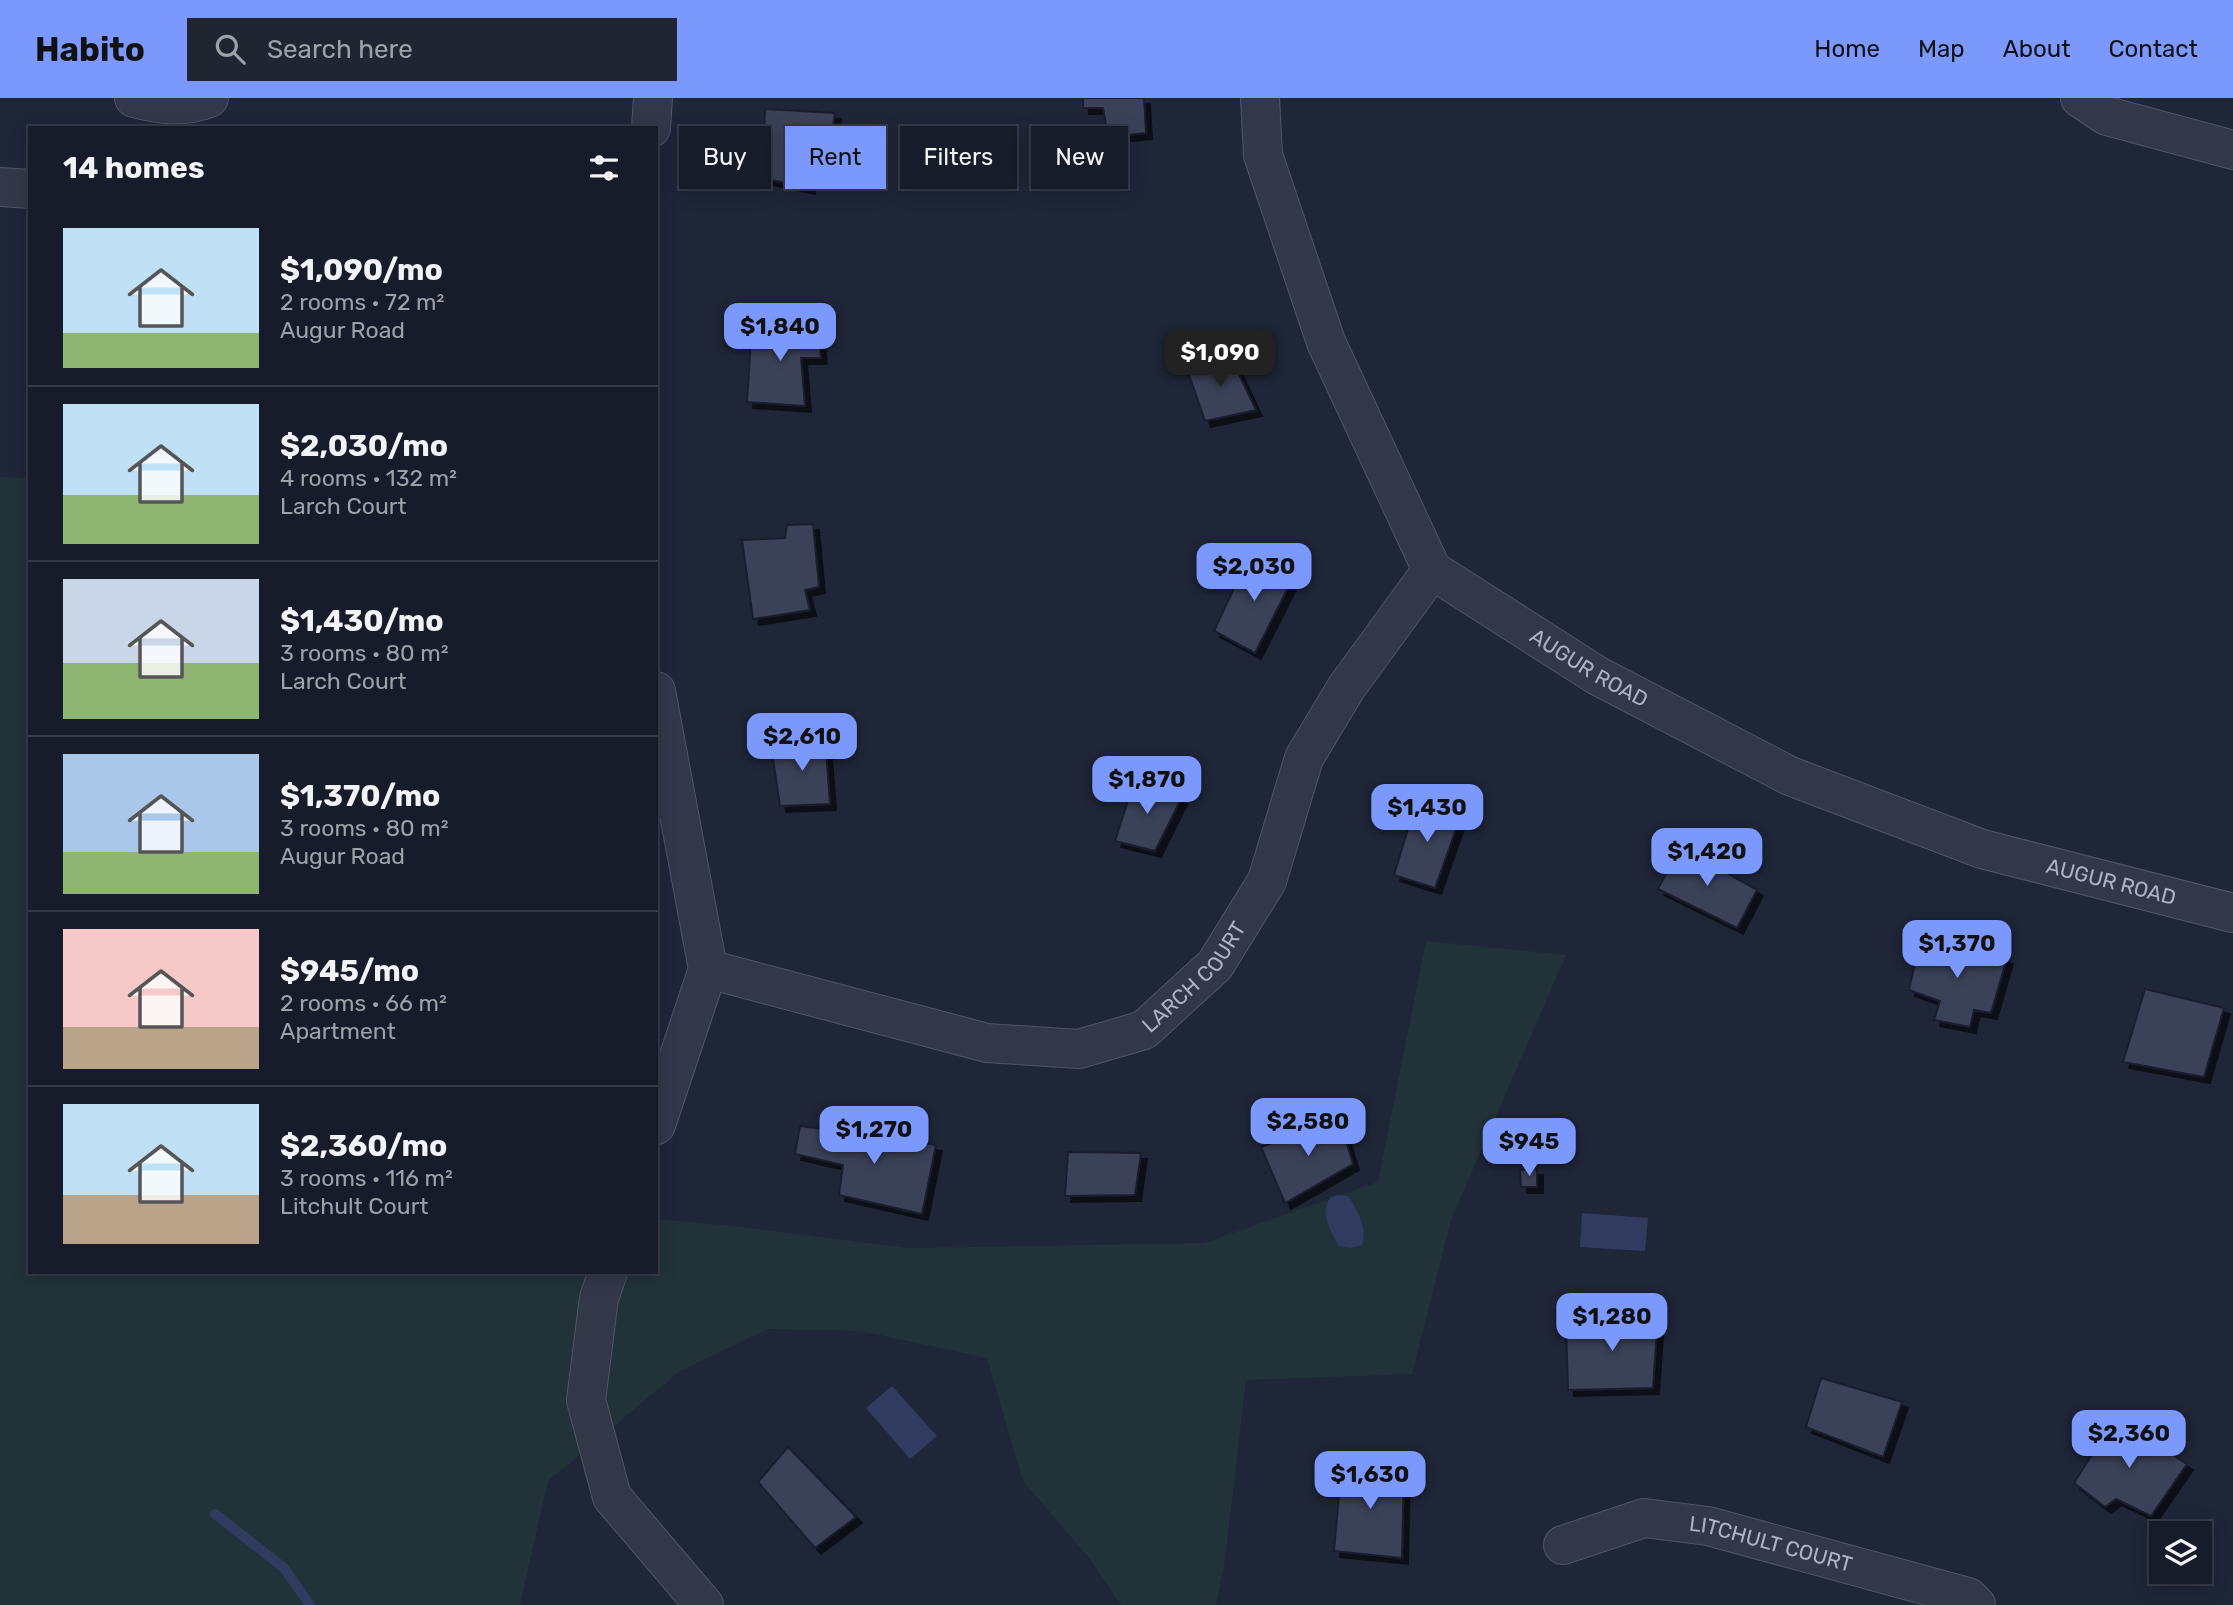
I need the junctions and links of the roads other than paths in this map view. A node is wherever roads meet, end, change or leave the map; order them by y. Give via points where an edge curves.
1 (134, 98) edge
2 (209, 98) edge
3 (653, 98) edge
4 (1259, 98) edge
5 (2080, 98) edge
6 (651, 126) edge
7 (2233, 150) edge
8 (0, 187) edge
9 (28, 190) edge
10 (1432, 570) junction
11 (658, 702) edge
12 (2233, 913) edge
13 (708, 969) junction
14 (658, 1119) edge
15 (607, 1274) edge
16 (1563, 1545) dead end
17 (704, 1605) edge
18 (1976, 1605) edge

1 - 2 street via 161,105
3 - 6 street
4 - 10 street via 1263,155 1326,342
5 - 7 street via 2107,116
8 - 9 street
10 - 12 street, AUGUR ROAD via 1598,676 1790,776 1982,849
10 - 13 street, LARCH COURT via 1346,688 1304,758 1267,881 1215,965 1144,1030 1079,1049 987,1043
11 - 13 street
13 - 14 street
15 - 17 street via 599,1298 586,1400 612,1497
16 - 18 street, LITCHULT COURT via 1644,1518 1708,1526 1968,1597

